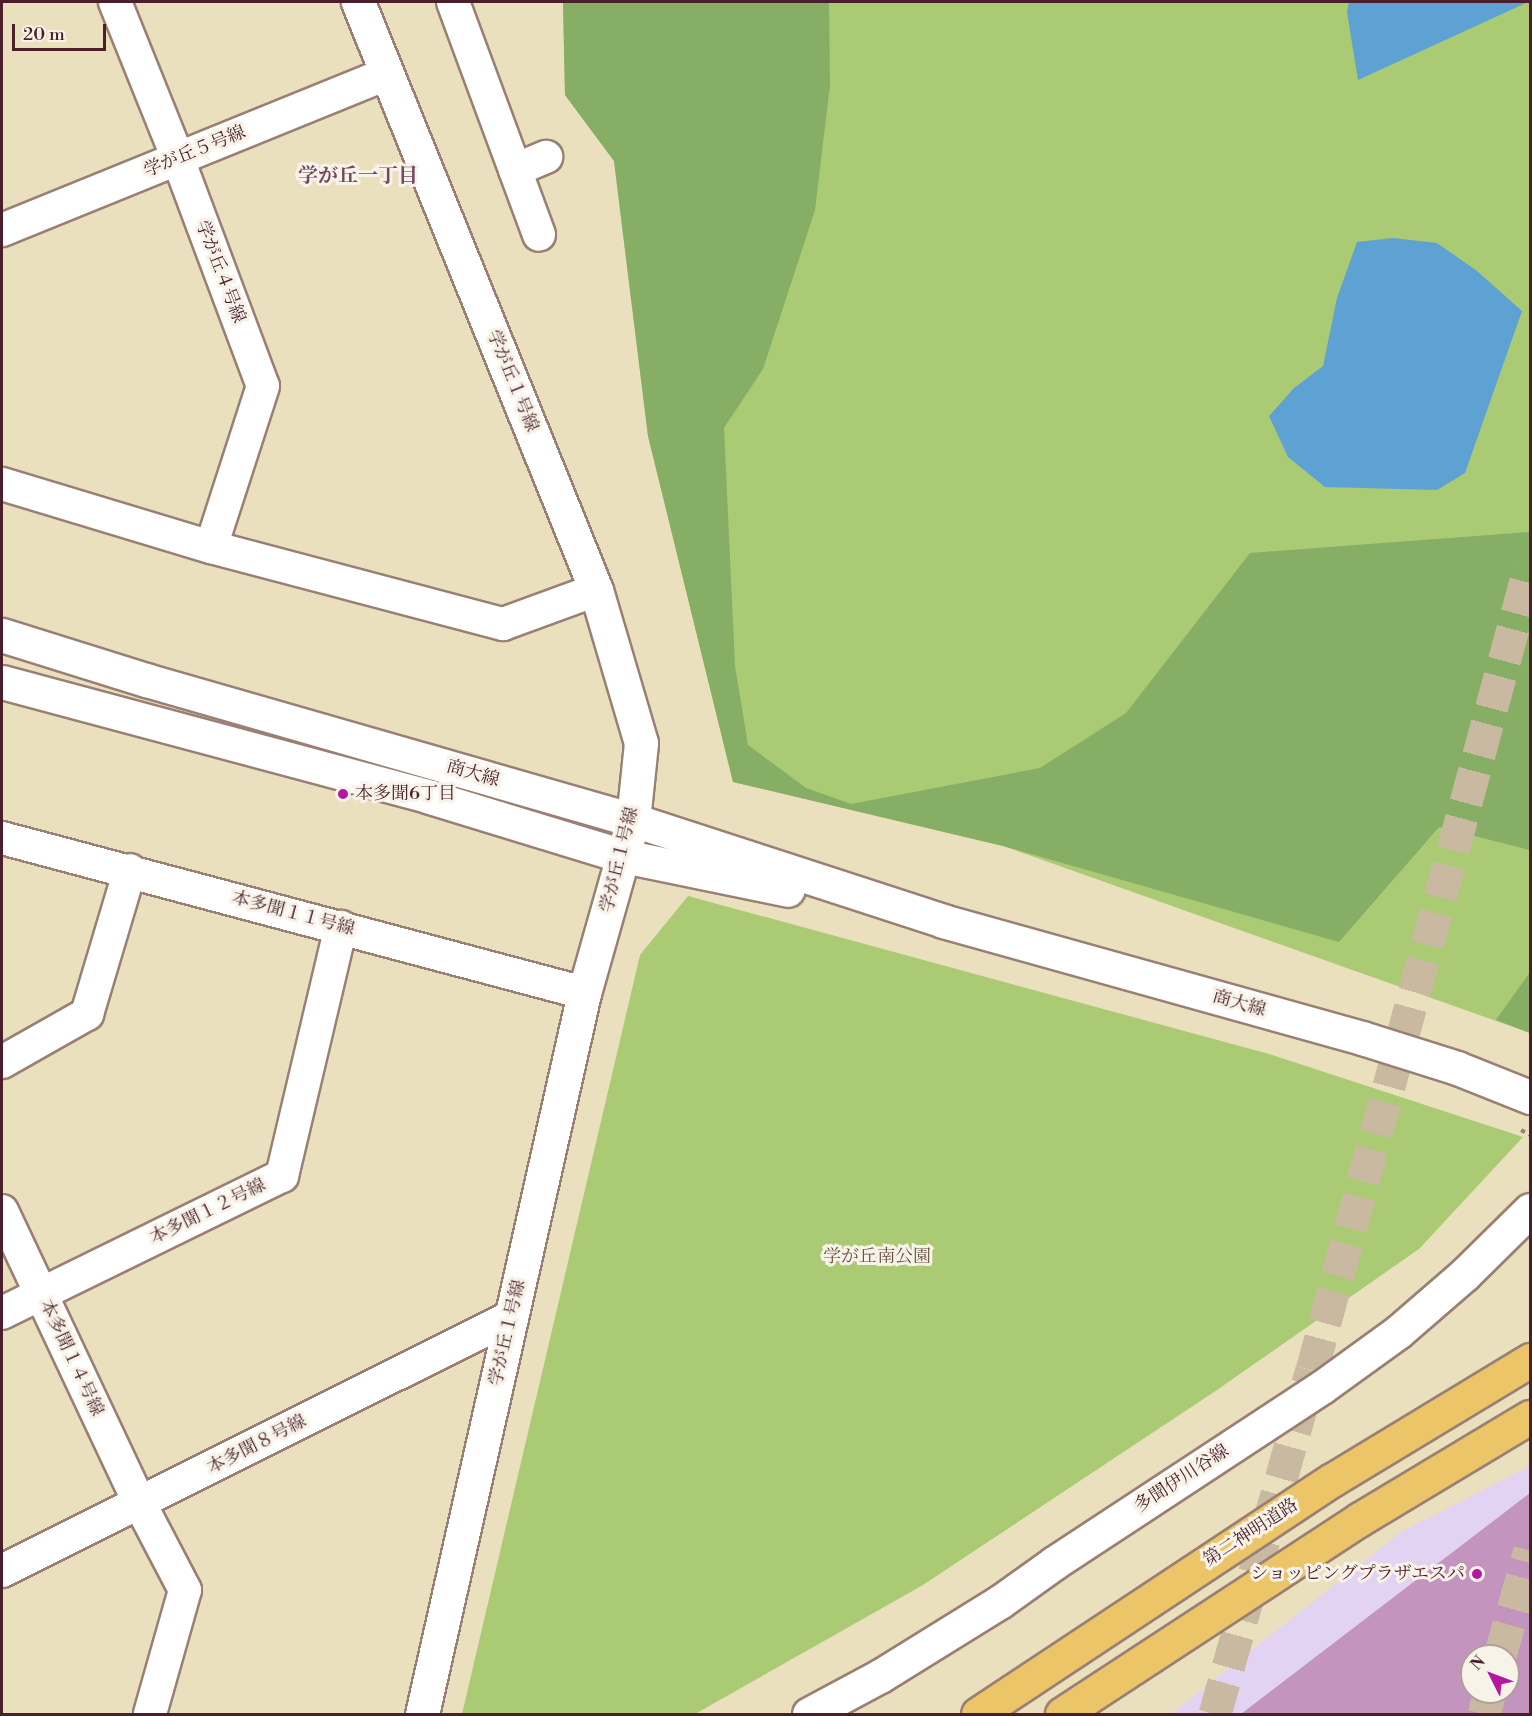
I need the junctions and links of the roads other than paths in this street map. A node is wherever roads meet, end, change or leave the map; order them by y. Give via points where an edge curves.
1 (115, 2) edge
2 (358, 2) edge
3 (453, 2) edge
4 (387, 74) junction
5 (546, 157) dead end
6 (178, 159) junction
7 (515, 170) junction
8 (2, 230) edge
9 (539, 235) dead end
10 (2, 484) edge
11 (211, 547) junction
12 (596, 590) junction
13 (2, 635) edge
14 (2, 682) edge
15 (633, 820) junction
16 (2, 838) edge
17 (623, 856) junction
18 (129, 870) junction
19 (943, 921) junction
20 (340, 927) junction
21 (584, 993) junction
22 (2, 1062) edge
23 (1530, 1097) edge
24 (1530, 1210) edge
25 (2, 1211) edge
26 (41, 1294) junction
27 (2, 1313) edge
28 (511, 1317) junction
29 (1530, 1360) edge
30 (1530, 1417) edge
31 (140, 1504) junction
32 (2, 1571) edge
33 (150, 1714) edge
34 (422, 1714) edge
35 (809, 1714) edge
36 (978, 1714) edge
37 (1062, 1714) edge

1 - 6 street, 学が丘４号線
2 - 4 street, 学が丘１号線
3 - 7 street
4 - 6 street, 学が丘５号線
4 - 12 street, 学が丘１号線
5 - 7 street
6 - 8 street, 学が丘５号線
6 - 11 street, 学が丘４号線 via 263,386
7 - 9 street
10 - 11 street
11 - 12 street via 504,624
12 - 15 street, 学が丘１号線 via 641,743
13 - 15 street, 商大線
14 - 17 street, 商大線 via 430,797
15 - 17 street, 学が丘１号線
15 - 19 street, 商大線
16 - 18 street, 本多聞１１号線
17 - 19 street, 商大線
17 - 21 street, 学が丘１号線
18 - 20 street, 本多聞１１号線
18 - 22 street via 87,1014
19 - 23 street, 商大線 via 1362,1038 1457,1068
20 - 21 street, 本多聞１１号線
20 - 26 street, 本多聞１２号線 via 282,1176
21 - 28 street, 学が丘１号線
24 - 35 street, 多聞伊川谷線 via 1398,1332 1322,1387 1000,1601 880,1676
25 - 26 street, 本多聞１４号線
26 - 27 street, 本多聞１２号線
26 - 31 street, 本多聞１４号線
28 - 31 street, 本多聞８号線
28 - 34 street, 学が丘１号線
29 - 36 highway, 第二神明道路 via 1332,1480
30 - 37 highway via 1360,1519
31 - 32 street, 本多聞８号線
31 - 33 street, 本多聞１４号線 via 184,1590

